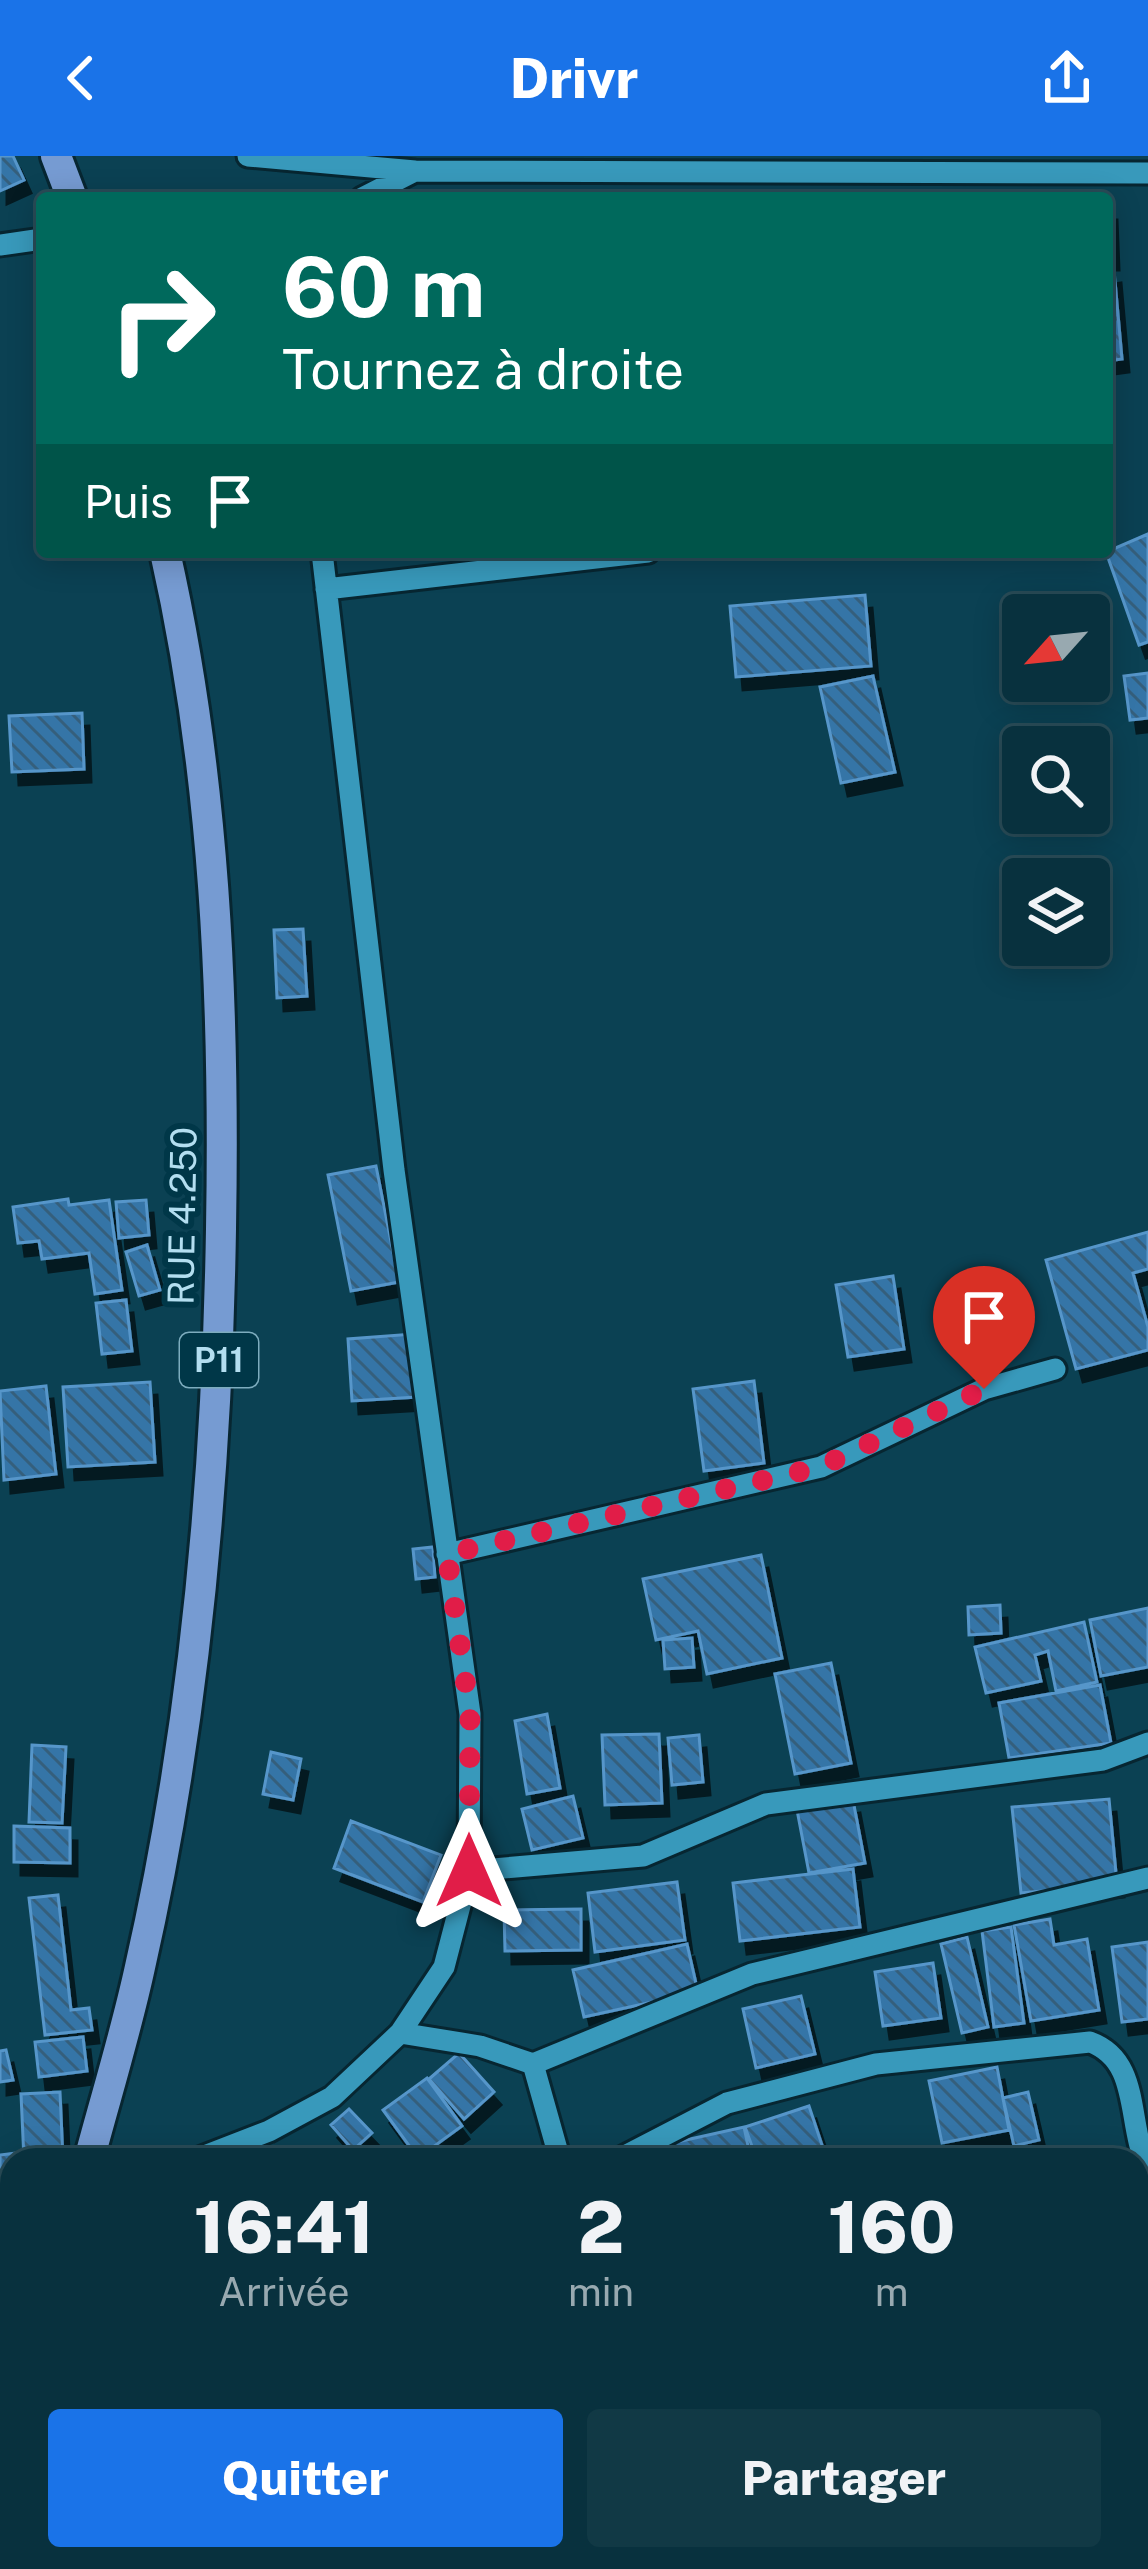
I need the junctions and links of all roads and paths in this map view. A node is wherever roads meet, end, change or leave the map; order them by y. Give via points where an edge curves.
1 (56, 156) edge
2 (248, 156) edge
3 (416, 171) junction
4 (1148, 173) edge
5 (70, 192) edge
6 (374, 192) edge
7 (36, 239) edge
8 (0, 245) edge
9 (166, 558) edge
10 (323, 558) edge
11 (596, 558) edge
12 (326, 589) junction
13 (1055, 1369) dead end
14 (447, 1554) junction
15 (1148, 1744) edge
16 (469, 1871) junction
17 (1148, 1878) edge
18 (400, 2033) junction
19 (533, 2064) junction
20 (91, 2148) edge
21 (225, 2148) edge
22 (557, 2148) edge
23 (640, 2148) edge
24 (1143, 2148) edge

1 - 5 main road
2 - 3 street
3 - 4 street
3 - 6 street
7 - 8 street
9 - 20 main road, RUE 4.250 / P11 via 210,843 224,1088 218,1401 190,1691 140,1966
10 - 12 street
11 - 12 street
12 - 14 street
13 - 14 street via 984,1389 820,1467
14 - 16 street via 470,1714
15 - 16 street via 1103,1760 766,1804 643,1856
16 - 18 street via 444,1967
17 - 19 street via 752,1974
18 - 19 street
18 - 21 street via 332,2097
19 - 22 street
23 - 24 street via 727,2103 875,2064 1090,2042 1112,2050 1124,2066

